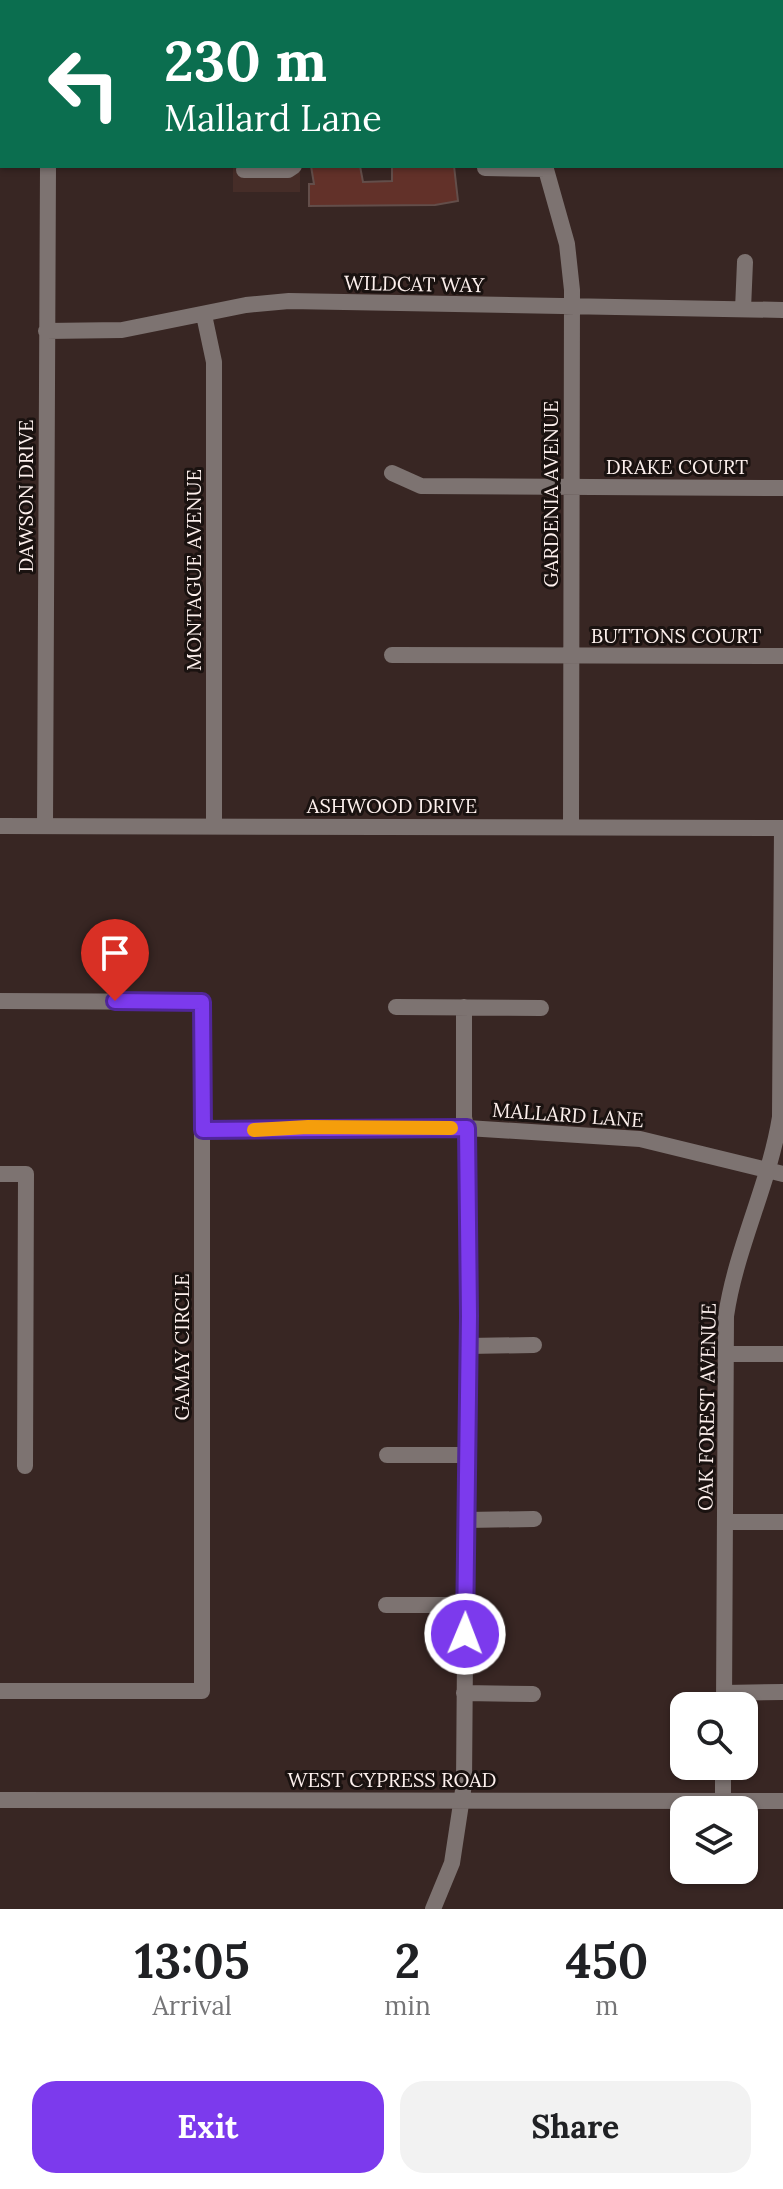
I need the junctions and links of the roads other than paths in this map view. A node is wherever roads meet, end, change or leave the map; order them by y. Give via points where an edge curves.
1 (48, 168) edge
2 (291, 168) edge
3 (485, 168) dead end
4 (545, 168) edge
5 (244, 170) dead end
6 (745, 262) dead end
7 (572, 306) junction
8 (743, 309) junction
9 (783, 310) edge
10 (204, 315) junction
11 (46, 331) junction
12 (392, 473) dead end
13 (571, 487) junction
14 (783, 488) edge
15 (392, 655) dead end
16 (570, 656) junction
17 (782, 656) edge
18 (0, 826) edge
19 (45, 826) junction
20 (214, 826) junction
21 (571, 827) junction
22 (782, 828) edge
23 (0, 1001) edge
24 (396, 1007) dead end
25 (464, 1007) junction
26 (541, 1008) dead end
27 (467, 1128) junction
28 (203, 1130) junction
29 (775, 1173) edge
30 (0, 1174) edge
31 (534, 1345) dead end
32 (468, 1346) junction
33 (725, 1354) junction
34 (783, 1354) edge
35 (387, 1455) dead end
36 (465, 1455) junction
37 (25, 1466) dead end
38 (534, 1519) dead end
39 (466, 1520) junction
40 (725, 1522) junction
41 (783, 1522) edge
42 (386, 1605) dead end
43 (465, 1605) junction
44 (0, 1691) edge
45 (724, 1692) edge
46 (783, 1692) edge
47 (464, 1693) junction
48 (533, 1694) dead end
49 (758, 1695) edge
50 (0, 1800) edge
51 (463, 1801) junction
52 (670, 1801) edge
53 (758, 1801) edge
54 (783, 1801) edge
55 (433, 1909) edge

1 - 11 street, DAWSON DRIVE
2 - 5 street
3 - 4 street
4 - 7 street, GARDENIA AVENUE via 567,244
6 - 8 street
7 - 8 street, WILDCAT WAY
7 - 10 street, WILDCAT WAY via 289,301
7 - 13 street, GARDENIA AVENUE
8 - 9 street, WILDCAT WAY
10 - 11 street, WILDCAT WAY via 122,330
10 - 20 street, MONTAGUE AVENUE via 214,362
11 - 19 street, DAWSON DRIVE
12 - 13 street, DRAKE COURT via 421,486
13 - 14 street, DRAKE COURT
13 - 16 street, GARDENIA AVENUE
15 - 16 street, BUTTONS COURT
16 - 17 street, BUTTONS COURT
16 - 21 street, GARDENIA AVENUE
18 - 19 street, ASHWOOD DRIVE
19 - 20 street, ASHWOOD DRIVE
20 - 21 street, ASHWOOD DRIVE
21 - 22 street, ASHWOOD DRIVE
22 - 29 street, OAK FOREST AVENUE via 781,1100
23 - 28 street, GAMAY CIRCLE via 202,1002
24 - 25 street
25 - 26 street
25 - 27 street
27 - 28 street, MALLARD LANE
27 - 29 street, MALLARD LANE via 640,1139
27 - 32 street
28 - 44 street, GAMAY CIRCLE via 202,1691
29 - 33 street, OAK FOREST AVENUE via 728,1299
30 - 37 street via 26,1174
31 - 32 street
32 - 36 street
33 - 34 street
33 - 40 street, OAK FOREST AVENUE
35 - 36 street
36 - 39 street
38 - 39 street
39 - 43 street
40 - 41 street
40 - 45 street, OAK FOREST AVENUE
42 - 43 street
43 - 47 street
46 - 49 street
47 - 48 street
47 - 51 street
50 - 51 street, WEST CYPRESS ROAD
51 - 52 street, WEST CYPRESS ROAD
51 - 55 street via 452,1863
53 - 54 street, WEST CYPRESS ROAD

